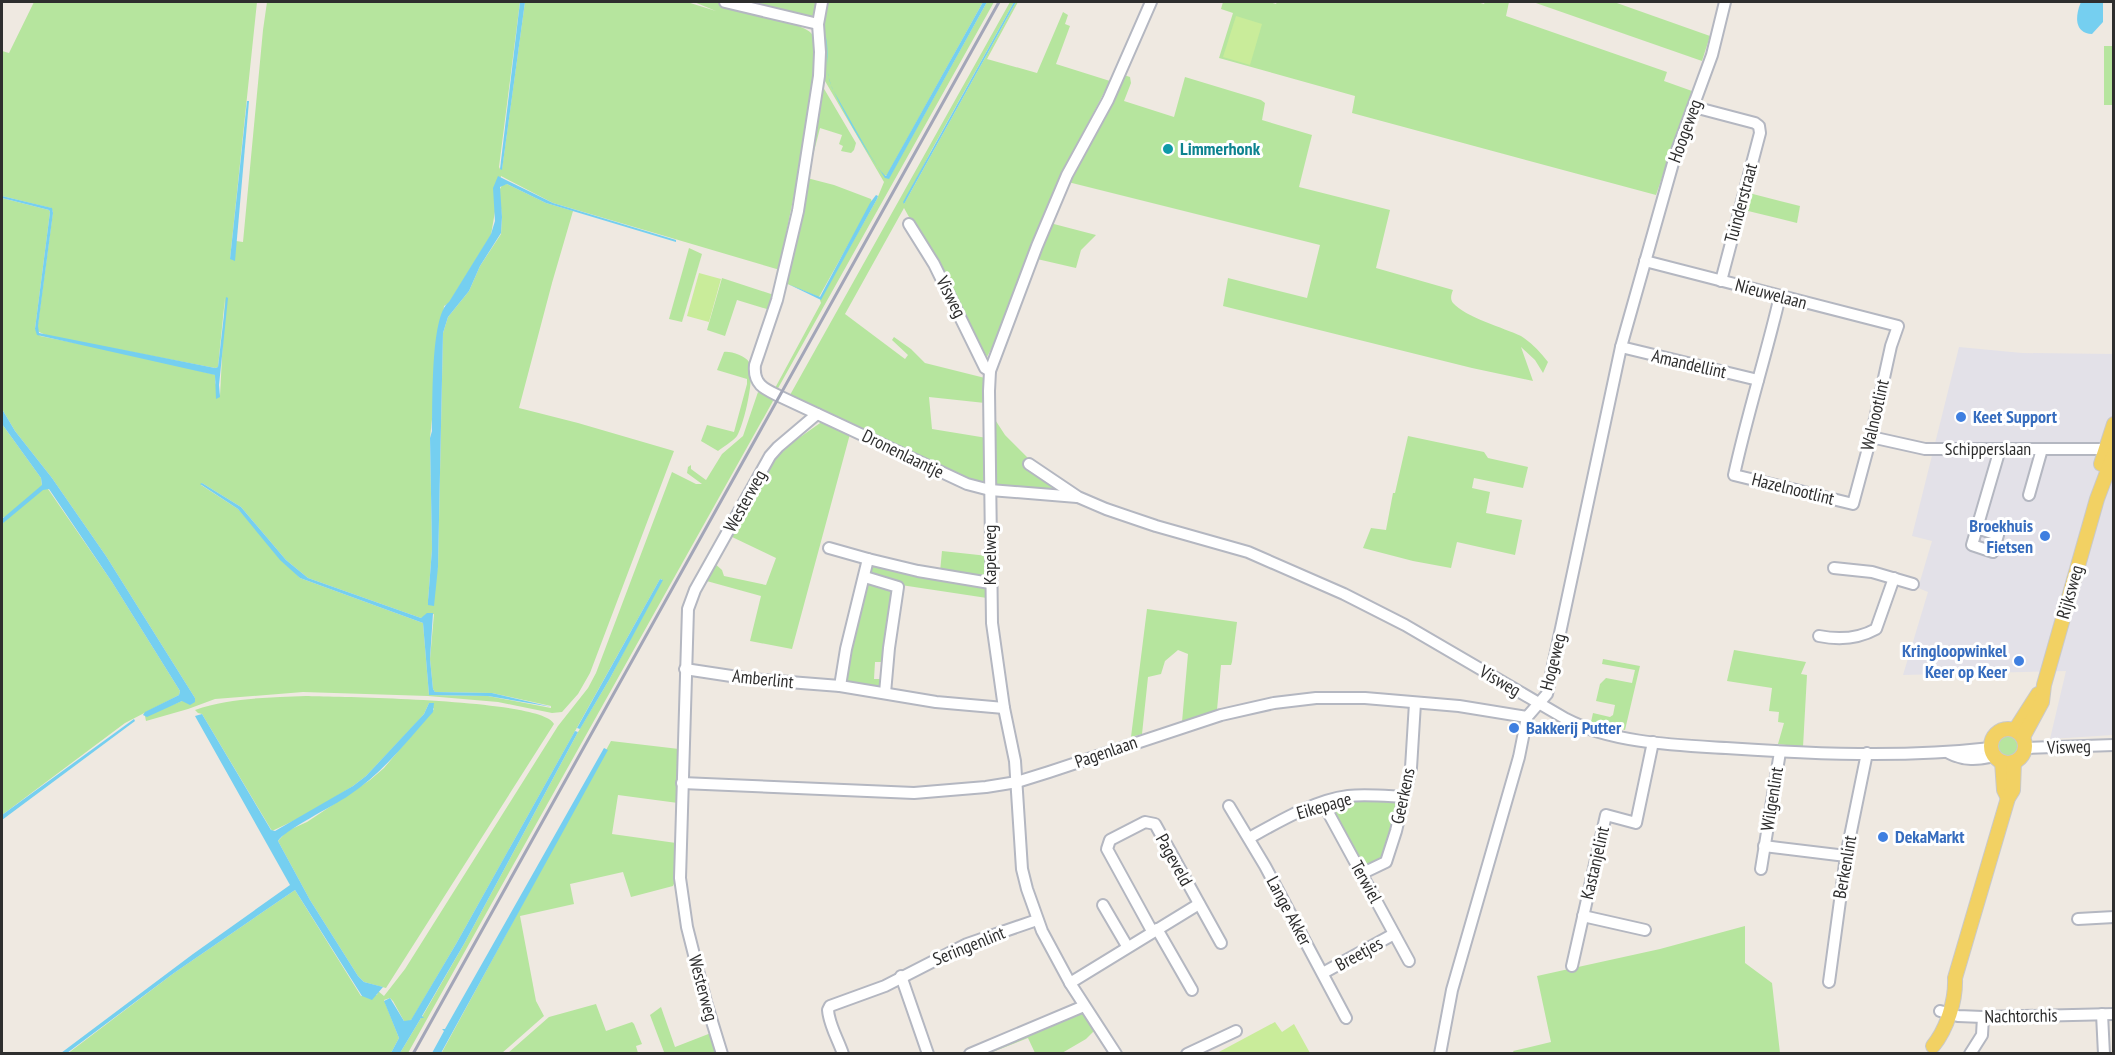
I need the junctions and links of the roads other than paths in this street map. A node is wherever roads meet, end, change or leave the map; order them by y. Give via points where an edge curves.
1 (725, 2) edge
2 (822, 2) edge
3 (1151, 2) edge
4 (1725, 2) edge
5 (818, 24) junction
6 (1694, 107) junction
7 (909, 224) dead end
8 (1645, 261) junction
9 (1720, 281) junction
10 (1780, 297) junction
11 (1898, 326) joint
12 (1621, 347) junction
13 (990, 371) junction
14 (1758, 380) junction
15 (817, 414) junction
16 (2114, 424) edge
17 (1871, 437) junction
18 (2000, 449) junction
19 (2042, 449) junction
20 (2111, 451) edge
21 (1029, 464) dead end
22 (990, 490) junction
23 (2029, 495) dead end
24 (1078, 497) junction
25 (1852, 504) joint
26 (1977, 528) dead end
27 (829, 549) dead end
28 (868, 559) junction
29 (1834, 568) dead end
30 (864, 577) junction
31 (1894, 578) junction
32 (990, 583) junction
33 (1913, 584) dead end
34 (1819, 636) dead end
35 (685, 669) junction
36 (840, 686) junction
37 (885, 693) junction
38 (1415, 703) junction
39 (1540, 704) junction
40 (1004, 708) junction
41 (1527, 717) junction
42 (2021, 738) junction
43 (1653, 742) junction
44 (2114, 745) edge
45 (1780, 752) junction
46 (1867, 753) junction
47 (2000, 757) junction
48 (1017, 782) junction
49 (682, 783) junction
50 (1404, 797) junction
51 (1323, 803) junction
52 (1228, 806) dead end
53 (1249, 838) junction
54 (1764, 846) junction
55 (1846, 856) junction
56 (1761, 869) dead end
57 (1362, 874) junction
58 (1199, 904) junction
59 (1103, 905) dead end
60 (1583, 916) junction
61 (2114, 917) edge
62 (2078, 919) dead end
63 (1037, 920) junction
64 (1154, 930) junction
65 (1645, 930) dead end
66 (1395, 934) junction
67 (1221, 943) dead end
68 (1127, 946) junction
69 (1409, 961) dead end
70 (1572, 966) dead end
71 (1323, 974) junction
72 (901, 976) junction
73 (1829, 982) dead end
74 (1070, 983) junction
75 (1192, 990) dead end
76 (1084, 1006) junction
77 (1944, 1012) junction
78 (2108, 1014) edge
79 (1983, 1017) junction
80 (1346, 1018) dead end
81 (1236, 1031) dead end
82 (1932, 1050) edge
83 (723, 1053) edge
84 (843, 1053) edge
85 (928, 1053) edge
86 (970, 1053) edge
87 (1116, 1053) edge
88 (1187, 1053) edge
89 (1440, 1053) edge
90 (1970, 1053) edge
91 (2104, 1053) edge

1 - 5 street
2 - 5 street
3 - 13 street, Kapelweg via 1108,100 1067,176
4 - 6 street, Hoogeweg
5 - 15 street via 819,76 803,184 783,281 754,370 761,387
6 - 8 street, Hoogeweg via 1675,156
6 - 9 street, Tuinderstraat via 1759,126
7 - 13 street, Visweg
8 - 9 street, Nieuwelaan
8 - 12 street, Hogeweg
9 - 10 street, Nieuwelaan
10 - 11 street, Nieuwelaan
10 - 14 street
11 - 17 street, Walnootlint
12 - 14 street, Amandellint
12 - 39 street, Hogeweg via 1547,694
13 - 22 street, Kapelweg
14 - 25 street, Hazelnootlint via 1734,475
15 - 22 street, Dronenlaantje via 954,479
15 - 35 street, Westerweg via 770,456 695,590 688,609
16 - 20 main road, Rijksweg
17 - 18 street, Schipperslaan via 1925,449
17 - 25 street, Walnootlint
18 - 19 street, Schipperslaan
18 - 26 street
19 - 20 street, Schipperslaan
19 - 23 street
20 - 42 main road, Rijksweg via 2044,685
21 - 24 street, Visweg
22 - 24 street, Visweg
22 - 32 street, Kapelweg
24 - 39 street, Visweg via 1268,560 1344,594
27 - 28 street
28 - 30 street
28 - 32 street via 918,572
29 - 31 street
30 - 36 street
30 - 37 street via 898,587
31 - 33 street
31 - 34 street via 1876,629 1850,638
32 - 40 street, Kapelweg via 994,646
35 - 36 street, Amberlint via 779,683
35 - 49 street, Westerweg
36 - 37 street, Amberlint
37 - 40 street, Amberlint
38 - 41 street, Pagenlaan
38 - 48 street, Pagenlaan via 1316,698 1255,707 1164,732
38 - 50 street, Geerkens via 1411,768
39 - 41 street, Hogeweg
39 - 43 street, Visweg via 1583,727
40 - 48 street, Kapelweg
41 - 89 street via 1452,990
42 - 44 street, Visweg
42 - 47 main road via 2022,757
42 - 47 main road via 2008,728 1999,731 1992,738
43 - 45 street, Visweg
43 - 60 street, Kastanjelint via 1636,823 1606,815
45 - 46 street, Visweg
45 - 54 street, Wilgenlint
46 - 47 street, Visweg
46 - 55 street, Berkenlint
47 - 77 main road via 2008,798 1955,978 1947,987
48 - 49 street, Pagenlaan via 914,793
48 - 63 street, Kapelweg via 1022,869
49 - 83 street, Westerweg via 680,878 685,914
50 - 51 street, Eikepage via 1346,796
50 - 57 street, Geerkens via 1386,862
51 - 53 street, Eikepage
51 - 57 street, Terwiel
52 - 53 street, Lange Akker
53 - 71 street, Lange Akker
54 - 55 street, Wilgenlint
54 - 56 street, Wilgenlint
55 - 73 street, Berkenlint
57 - 66 street, Terwiel
58 - 64 street, Pageveld
58 - 64 street, Pageveld via 1155,825 1145,822 1110,840 1107,849
58 - 67 street, Pageveld
59 - 68 street
60 - 65 street, Kastanjelint
60 - 70 street, Kastanjelint
61 - 62 street
63 - 72 street, Seringenlint via 967,944
63 - 74 street, Kapelweg
64 - 68 street, Pageveld
64 - 75 street, Pageveld
66 - 69 street, Terwiel
66 - 71 street, Breetjes
68 - 74 street, Pageveld
71 - 80 street, Lange Akker
72 - 84 street, Seringenlint via 830,1006 828,1020
72 - 85 street
74 - 76 street, Kapelweg
76 - 86 street
76 - 87 street, Kapelweg
77 - 79 street, Nachtorchis
77 - 82 main road via 1933,1034
78 - 79 street, Nachtorchis
78 - 91 street
79 - 90 street via 1982,1035
81 - 88 street

